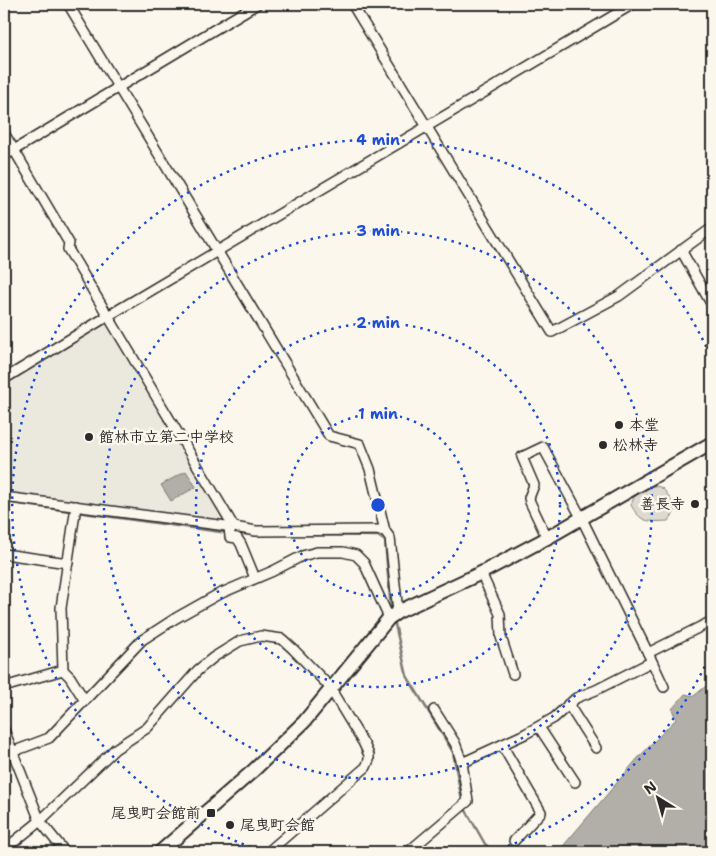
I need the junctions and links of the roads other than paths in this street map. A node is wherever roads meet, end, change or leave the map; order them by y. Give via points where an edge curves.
1 (68, 4) edge
2 (257, 4) edge
3 (352, 4) edge
4 (633, 4) edge
5 (118, 87) junction
6 (426, 127) junction
7 (4, 133) edge
8 (14, 150) junction
9 (4, 156) edge
10 (712, 228) edge
11 (681, 250) junction
12 (216, 251) junction
13 (712, 305) edge
14 (108, 316) junction
15 (4, 379) edge
16 (712, 442) edge
17 (4, 497) edge
18 (76, 506) junction
19 (582, 519) junction
20 (231, 527) junction
21 (386, 532) junction
22 (547, 538) junction
23 (4, 554) edge
24 (68, 563) junction
25 (481, 573) junction
26 (255, 578) junction
27 (394, 615) junction
28 (712, 621) edge
29 (649, 657) junction
30 (63, 670) junction
31 (513, 674) dead end
32 (4, 688) edge
33 (332, 688) junction
34 (664, 688) dead end
35 (85, 701) junction
36 (568, 704) junction
37 (434, 710) dead end
38 (539, 726) junction
39 (4, 730) edge
40 (502, 745) junction
41 (596, 748) dead end
42 (8, 754) edge
43 (462, 764) junction
44 (575, 782) dead end
45 (40, 821) junction
46 (514, 840) dead end
47 (4, 850) edge
48 (65, 852) edge
49 (160, 852) edge
50 (268, 852) edge
51 (408, 852) edge

1 - 5 street
2 - 5 street
3 - 6 street
4 - 6 street
5 - 8 street
5 - 12 street
6 - 11 street via 552,332 619,296
6 - 12 street
7 - 8 street
8 - 9 street
8 - 14 street via 70,242 68,249
10 - 11 street
11 - 13 street
12 - 14 street
12 - 21 street via 329,436 360,444 370,469
14 - 15 street
14 - 20 street
16 - 19 street
17 - 18 street
18 - 20 street
18 - 24 street
19 - 22 street
19 - 22 street via 543,447 522,457 534,485 530,502
19 - 29 street
20 - 21 street via 256,531
20 - 26 street via 230,537 237,538 241,544
21 - 27 street via 390,538
22 - 25 street
23 - 24 street
24 - 30 street via 61,608
25 - 27 street
25 - 31 street via 500,614 501,637
26 - 27 street via 317,552 356,555
26 - 35 street via 217,595 142,640
27 - 33 street
28 - 29 street
29 - 34 street
29 - 36 street
30 - 32 street
30 - 35 street
33 - 45 street via 282,639 254,636 240,641 198,670 147,728 115,749
33 - 49 street via 312,713 254,770
33 - 50 street via 364,744 369,760 366,767
35 - 42 street via 49,738
36 - 38 street via 554,718
36 - 41 street
37 - 43 street via 455,743
38 - 40 street
38 - 44 street
39 - 42 street
40 - 43 street
40 - 46 street via 541,812
42 - 45 street
43 - 51 street via 468,798 464,806
45 - 47 street
45 - 48 street

